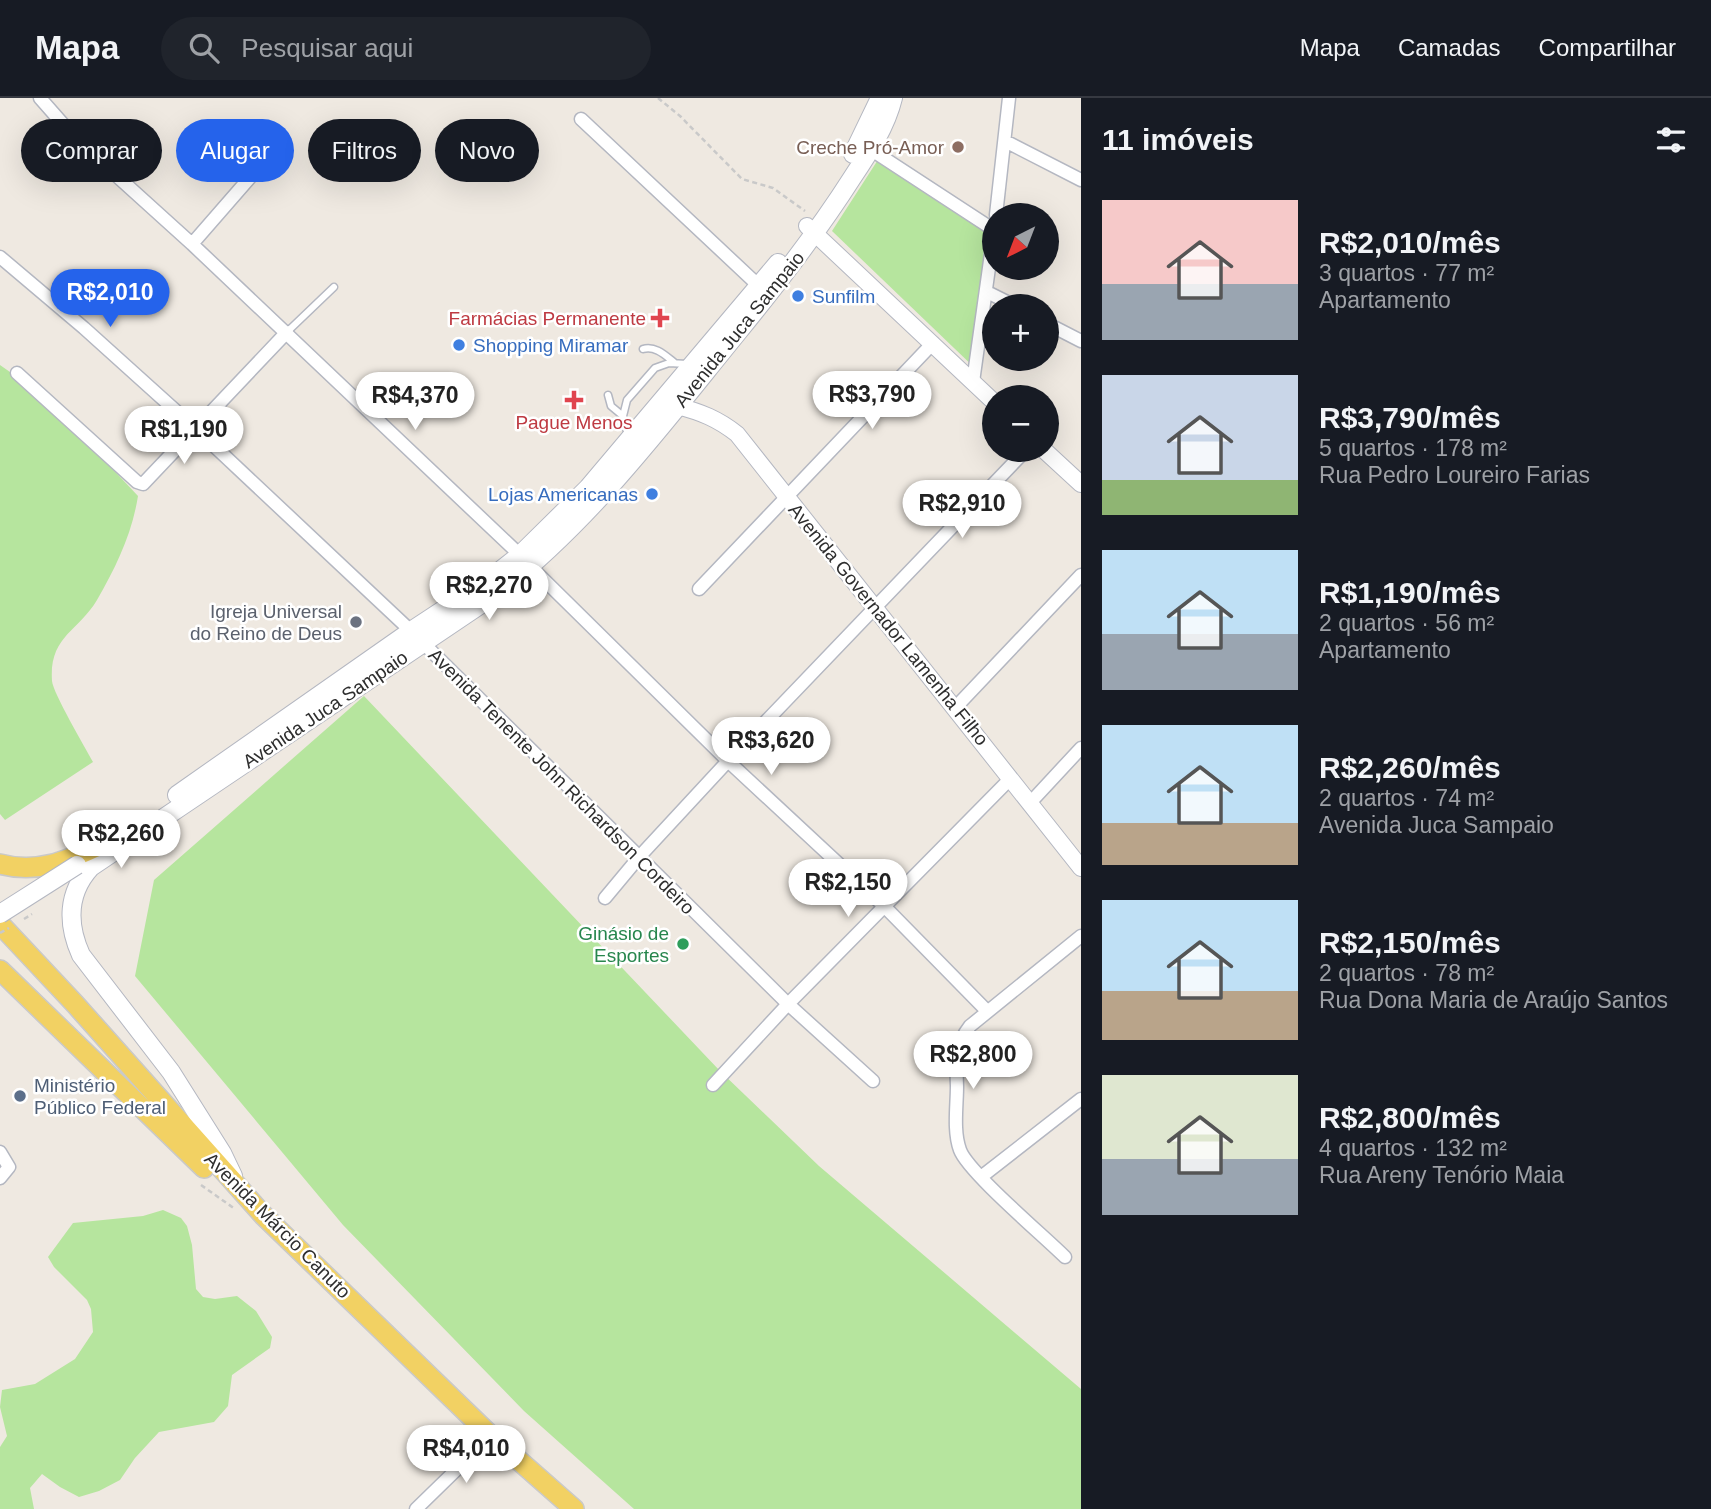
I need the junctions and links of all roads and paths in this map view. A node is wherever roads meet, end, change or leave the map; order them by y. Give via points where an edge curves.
1 (40, 98) edge
2 (658, 98) edge
3 (1009, 98) edge
4 (890, 101) edge
5 (581, 119) dead end
6 (1005, 141) junction
7 (870, 149) junction
8 (1081, 180) edge
9 (246, 182) edge
10 (997, 203) edge
11 (982, 223) edge
12 (812, 225) junction
13 (192, 244) junction
14 (0, 257) edge
15 (988, 280) edge
16 (759, 286) junction
17 (334, 287) dead end
18 (987, 292) junction
19 (991, 294) edge
20 (1059, 330) edge
21 (287, 332) junction
22 (1081, 341) edge
23 (933, 343) junction
24 (643, 349) dead end
25 (684, 363) junction
26 (18, 373) dead end
27 (973, 382) junction
28 (982, 391) edge
29 (608, 395) dead end
30 (677, 406) junction
31 (623, 415) junction
32 (196, 429) junction
33 (629, 439) junction
34 (1014, 462) edge
35 (1057, 462) edge
36 (1081, 484) edge
37 (787, 496) junction
38 (526, 561) junction
39 (1081, 575) edge
40 (699, 589) dead end
41 (874, 607) junction
42 (417, 637) junction
43 (955, 708) junction
44 (1081, 748) edge
45 (728, 761) junction
46 (1011, 778) junction
47 (1030, 803) junction
48 (114, 839) junction
49 (640, 856) junction
50 (0, 864) edge
51 (1081, 868) edge
52 (605, 898) dead end
53 (884, 906) junction
54 (0, 914) edge
55 (0, 924) edge
56 (1081, 936) edge
57 (0, 970) edge
58 (788, 1004) junction
59 (987, 1011) junction
60 (873, 1081) dead end
61 (713, 1085) dead end
62 (1080, 1102) edge
63 (0, 1152) edge
64 (981, 1177) junction
65 (0, 1178) edge
66 (240, 1192) junction
67 (262, 1215) junction
68 (1065, 1257) dead end
69 (491, 1436) junction
70 (416, 1509) edge
71 (574, 1509) edge

1 - 13 street via 77,139
2 - 12 path via 742,180 773,188
3 - 6 street
4 - 7 main road, Avenida Juca Sampaio
4 - 12 main road, Avenida Juca Sampaio
5 - 16 street, Avenida Juca Sampaio
6 - 8 street
6 - 10 street
7 - 11 street
7 - 12 main road, Avenida Juca Sampaio
9 - 13 street
12 - 16 main road, Avenida Juca Sampaio
12 - 23 street
12 - 30 main road, Avenida Juca Sampaio
13 - 21 street
14 - 32 street, Avenida Tenente John Richardson Cordeiro
15 - 18 street
16 - 25 main road, Avenida Juca Sampaio
17 - 21 lane
18 - 19 street
18 - 27 street
20 - 22 street
21 - 32 street
21 - 38 street
23 - 27 street
23 - 37 street
24 - 25 lane via 649,347
25 - 31 lane via 655,368 626,400
25 - 33 main road, Avenida Juca Sampaio
26 - 32 street via 143,484
27 - 28 street
29 - 31 lane via 611,406
30 - 37 street, Avenida Governador Lamenha Filho via 720,420
30 - 38 main road, Avenida Juca Sampaio via 599,498
31 - 33 lane
32 - 42 street, Avenida Tenente John Richardson Cordeiro
33 - 38 main road, Avenida Juca Sampaio
34 - 41 street
35 - 36 street
37 - 40 street
37 - 41 street, Avenida Governador Lamenha Filho
38 - 42 main road, Avenida Juca Sampaio via 496,594
38 - 45 street
39 - 43 street
41 - 43 street, Avenida Governador Lamenha Filho
41 - 45 street
42 - 48 main road, Avenida Juca Sampaio
42 - 49 street, Avenida Tenente John Richardson Cordeiro
42 - 66 main road, Avenida Juca Sampaio via 91,867 74,898 70,922 81,955 171,1072 222,1153
43 - 46 street, Avenida Governador Lamenha Filho
44 - 47 street
45 - 49 street
45 - 53 street
46 - 47 street, Avenida Governador Lamenha Filho
46 - 53 street
47 - 51 street, Avenida Governador Lamenha Filho
48 - 50 main road via 47,867
48 - 54 main road, Avenida Juca Sampaio, bridge
49 - 52 street
49 - 58 street, Avenida Tenente John Richardson Cordeiro
53 - 58 street
53 - 59 street
55 - 66 main road, Avenida Márcio Canuto
56 - 59 street
57 - 67 main road via 200,1164
58 - 60 street, Avenida Tenente John Richardson Cordeiro
58 - 61 street
59 - 64 street via 961,1037 956,1053 960,1151
62 - 64 street
63 - 65 street via 9,1167
64 - 68 street
66 - 67 main road, Avenida Márcio Canuto
67 - 69 main road, Avenida Márcio Canuto
69 - 70 street
69 - 71 main road, Avenida Márcio Canuto

